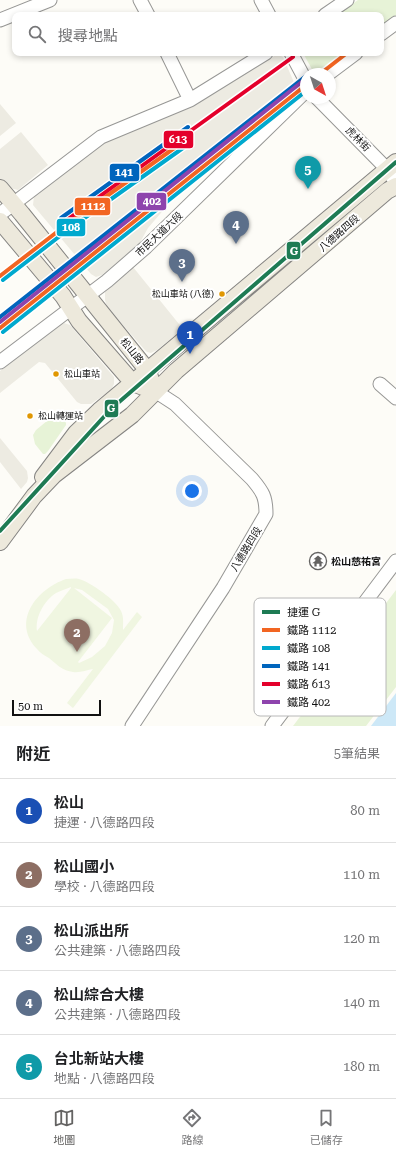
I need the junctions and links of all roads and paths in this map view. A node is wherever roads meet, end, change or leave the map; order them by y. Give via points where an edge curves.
1 (50, 0) edge
2 (140, 0) edge
3 (261, 0) edge
4 (347, 0) edge
5 (20, 12) edge
6 (146, 12) edge
7 (268, 12) edge
8 (329, 12) edge
9 (12, 15) edge
10 (0, 20) edge
11 (396, 23) edge
12 (384, 32) edge
13 (168, 56) edge
14 (261, 56) edge
15 (294, 56) edge
16 (352, 56) edge
17 (336, 68) edge
18 (300, 69) edge
19 (300, 98) edge
20 (190, 100) junction
21 (325, 104) edge
22 (392, 165) edge
23 (396, 183) edge
24 (396, 186) edge
25 (0, 188) edge
26 (13, 204) junction
27 (0, 214) edge
28 (0, 221) edge
29 (88, 296) junction
30 (71, 308) junction
31 (0, 362) edge
32 (148, 371) junction
33 (133, 383) junction
34 (380, 384) dead end
35 (156, 391) junction
36 (396, 398) edge
37 (34, 496) junction
38 (0, 542) edge
39 (396, 561) edge
40 (368, 598) edge
41 (280, 716) edge
42 (132, 726) edge
43 (272, 726) edge

1 - 5 street
2 - 6 street
3 - 7 street
4 - 8 street
9 - 10 street
11 - 12 street
13 - 20 street
14 - 20 street
15 - 18 street
16 - 17 street
19 - 29 street, 市民大道六段 via 146,247
20 - 26 street via 101,137
21 - 22 street, 虎林街
22 - 23 street, 虎林街
22 - 32 main road, 八德路四段
24 - 35 main road, 八德路四段 via 176,371
25 - 26 main road, 松山路
26 - 27 street
26 - 29 main road, 松山路
28 - 30 main road, 松山路
29 - 30 street, 市民大道六段
29 - 32 main road, 松山路
30 - 31 street, 市民大道六段
30 - 33 main road, 松山路
32 - 33 main road, 八德路四段
32 - 35 main road, 松山路
33 - 35 main road
33 - 37 main road, 八德路四段 via 98,411 76,433 45,472
34 - 36 street
35 - 37 main road, 八德路四段 via 132,415 54,475
35 - 42 street, 八德路四段 via 175,404 252,479 266,501 266,514 223,588
37 - 38 main road, 八德路四段
39 - 40 street
41 - 43 street

